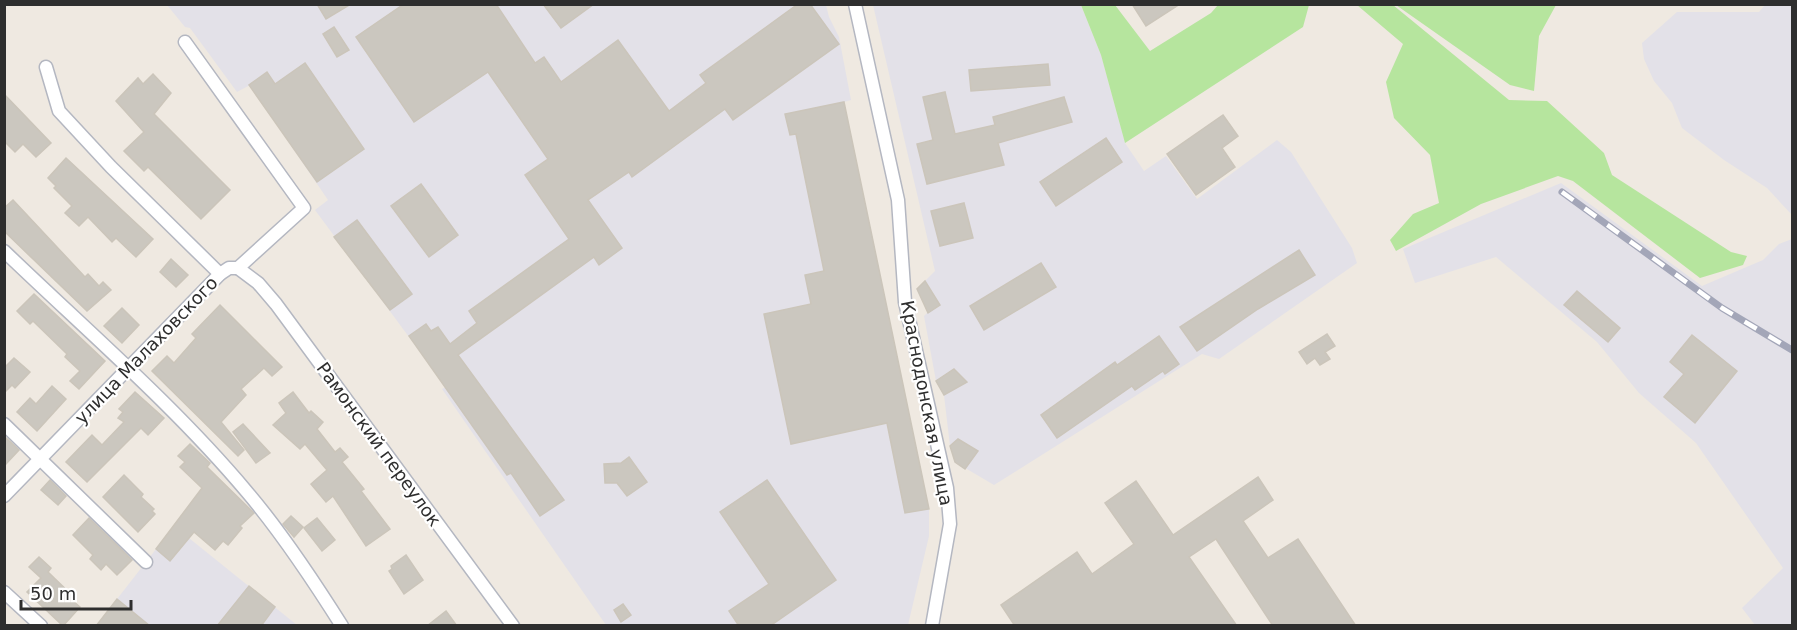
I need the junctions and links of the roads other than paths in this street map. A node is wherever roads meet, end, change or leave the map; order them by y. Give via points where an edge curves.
1 (855, 4) edge
2 (185, 42) dead end
3 (46, 67) dead end
4 (4, 251) edge
5 (238, 268) junction
6 (220, 274) junction
7 (128, 371) junction
8 (4, 424) edge
9 (39, 460) junction
10 (4, 496) edge
11 (146, 562) dead end
12 (4, 592) edge
13 (41, 626) edge
14 (342, 626) edge
15 (513, 626) edge
16 (932, 626) edge

1 - 16 street, Краснодонская улица via 898,200 905,302 948,488 950,524
2 - 5 street, улица Малаховского via 304,208
3 - 6 street via 59,111
4 - 7 street
5 - 6 street, улица Малаховского
5 - 15 street, Рамонский переулок via 276,304
6 - 7 street, улица Малаховского
7 - 9 street, улица Малаховского
7 - 14 street via 190,429 248,493
8 - 9 street
9 - 10 street, улица Малаховского
9 - 11 street
12 - 13 street

